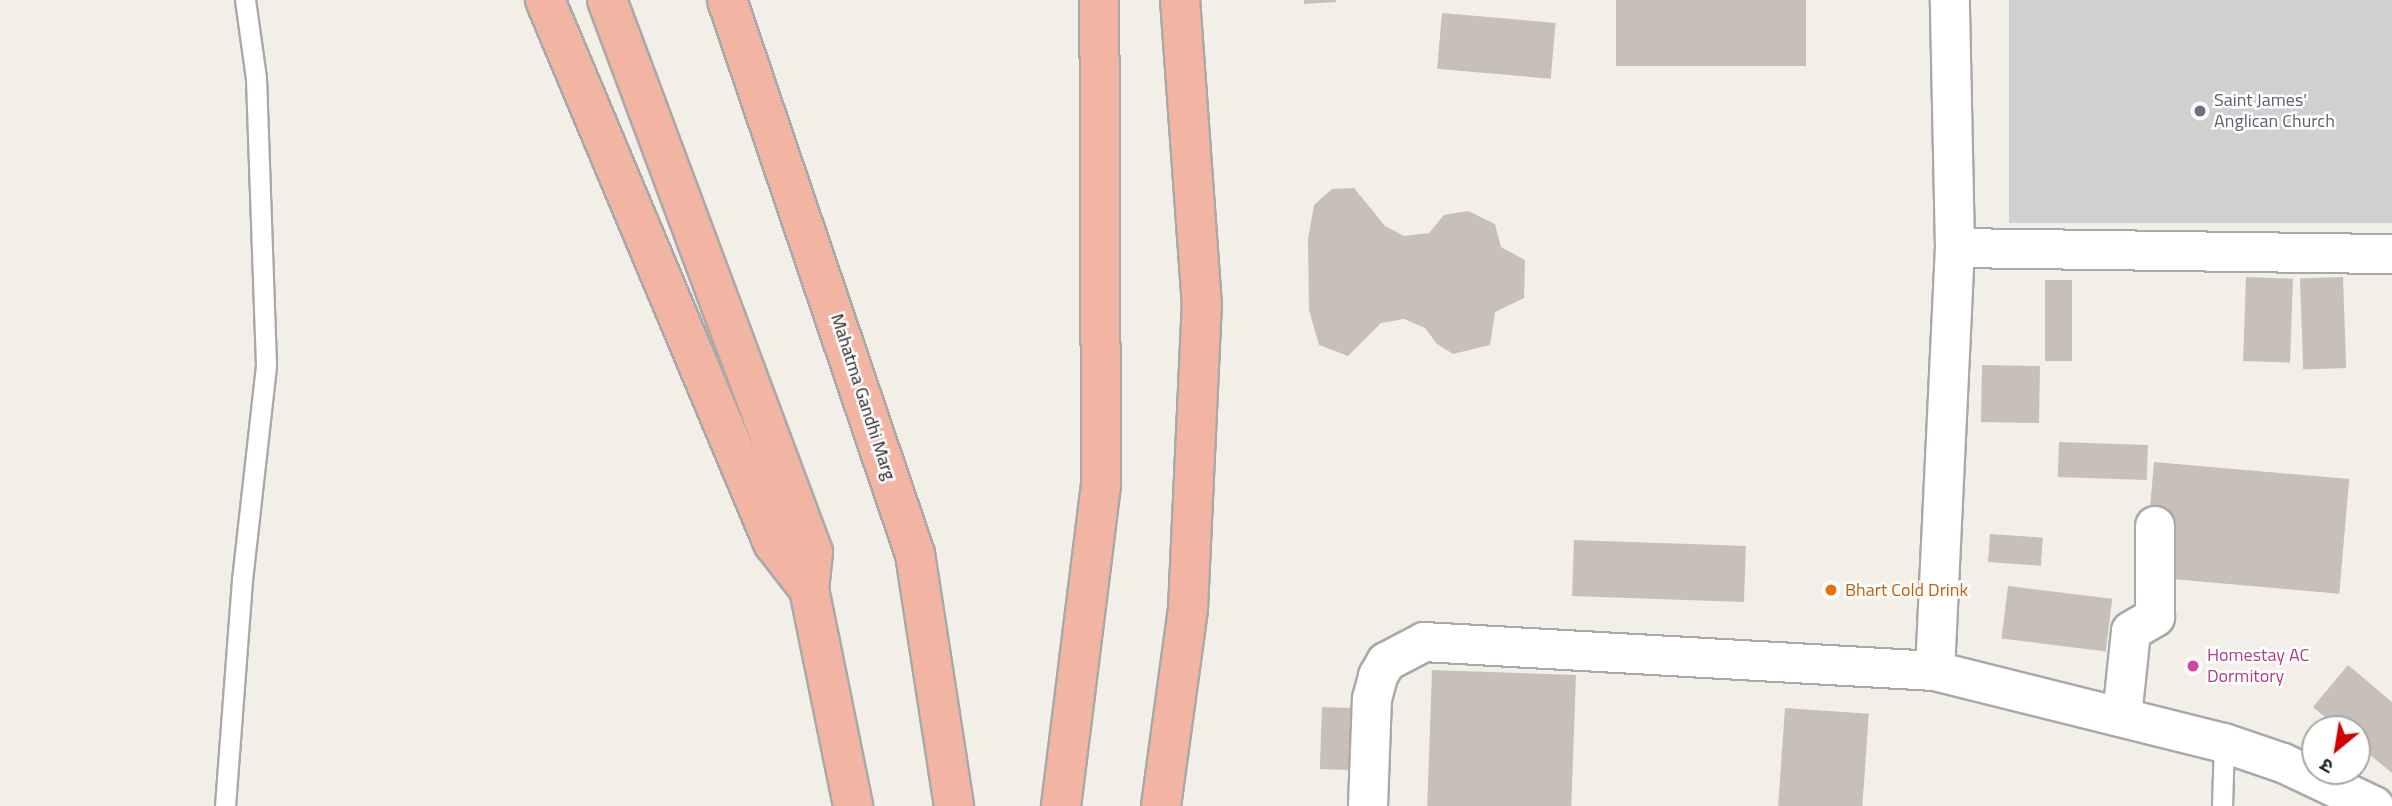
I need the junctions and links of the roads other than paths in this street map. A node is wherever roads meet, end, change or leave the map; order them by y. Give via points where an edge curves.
1 (245, 0) edge
2 (545, 0) edge
3 (607, 0) edge
4 (727, 0) edge
5 (1099, 0) edge
6 (1180, 0) edge
7 (1950, 0) edge
8 (1955, 248) junction
9 (2392, 254) edge
10 (2155, 526) dead end
11 (809, 589) junction
12 (1935, 671) junction
13 (2122, 717) junction
14 (2224, 743) junction
15 (225, 806) edge
16 (853, 806) edge
17 (954, 806) edge
18 (1061, 806) edge
19 (1161, 806) edge
20 (1368, 806) edge
21 (2222, 806) edge
22 (2374, 806) edge

1 - 15 lane via 256,78 266,365 242,580
2 - 11 highway via 773,543
3 - 11 highway via 813,552
4 - 17 highway, Mahatma Gandhi Marg via 915,554
5 - 18 highway via 1101,485
6 - 19 highway via 1202,306 1188,609
7 - 8 street
8 - 9 street
8 - 12 street
10 - 13 street via 2155,617 2131,631
11 - 16 highway
12 - 13 street
12 - 20 street via 1424,642 1386,662 1378,676 1372,699
13 - 14 street
14 - 21 lane
14 - 22 street via 2283,763

